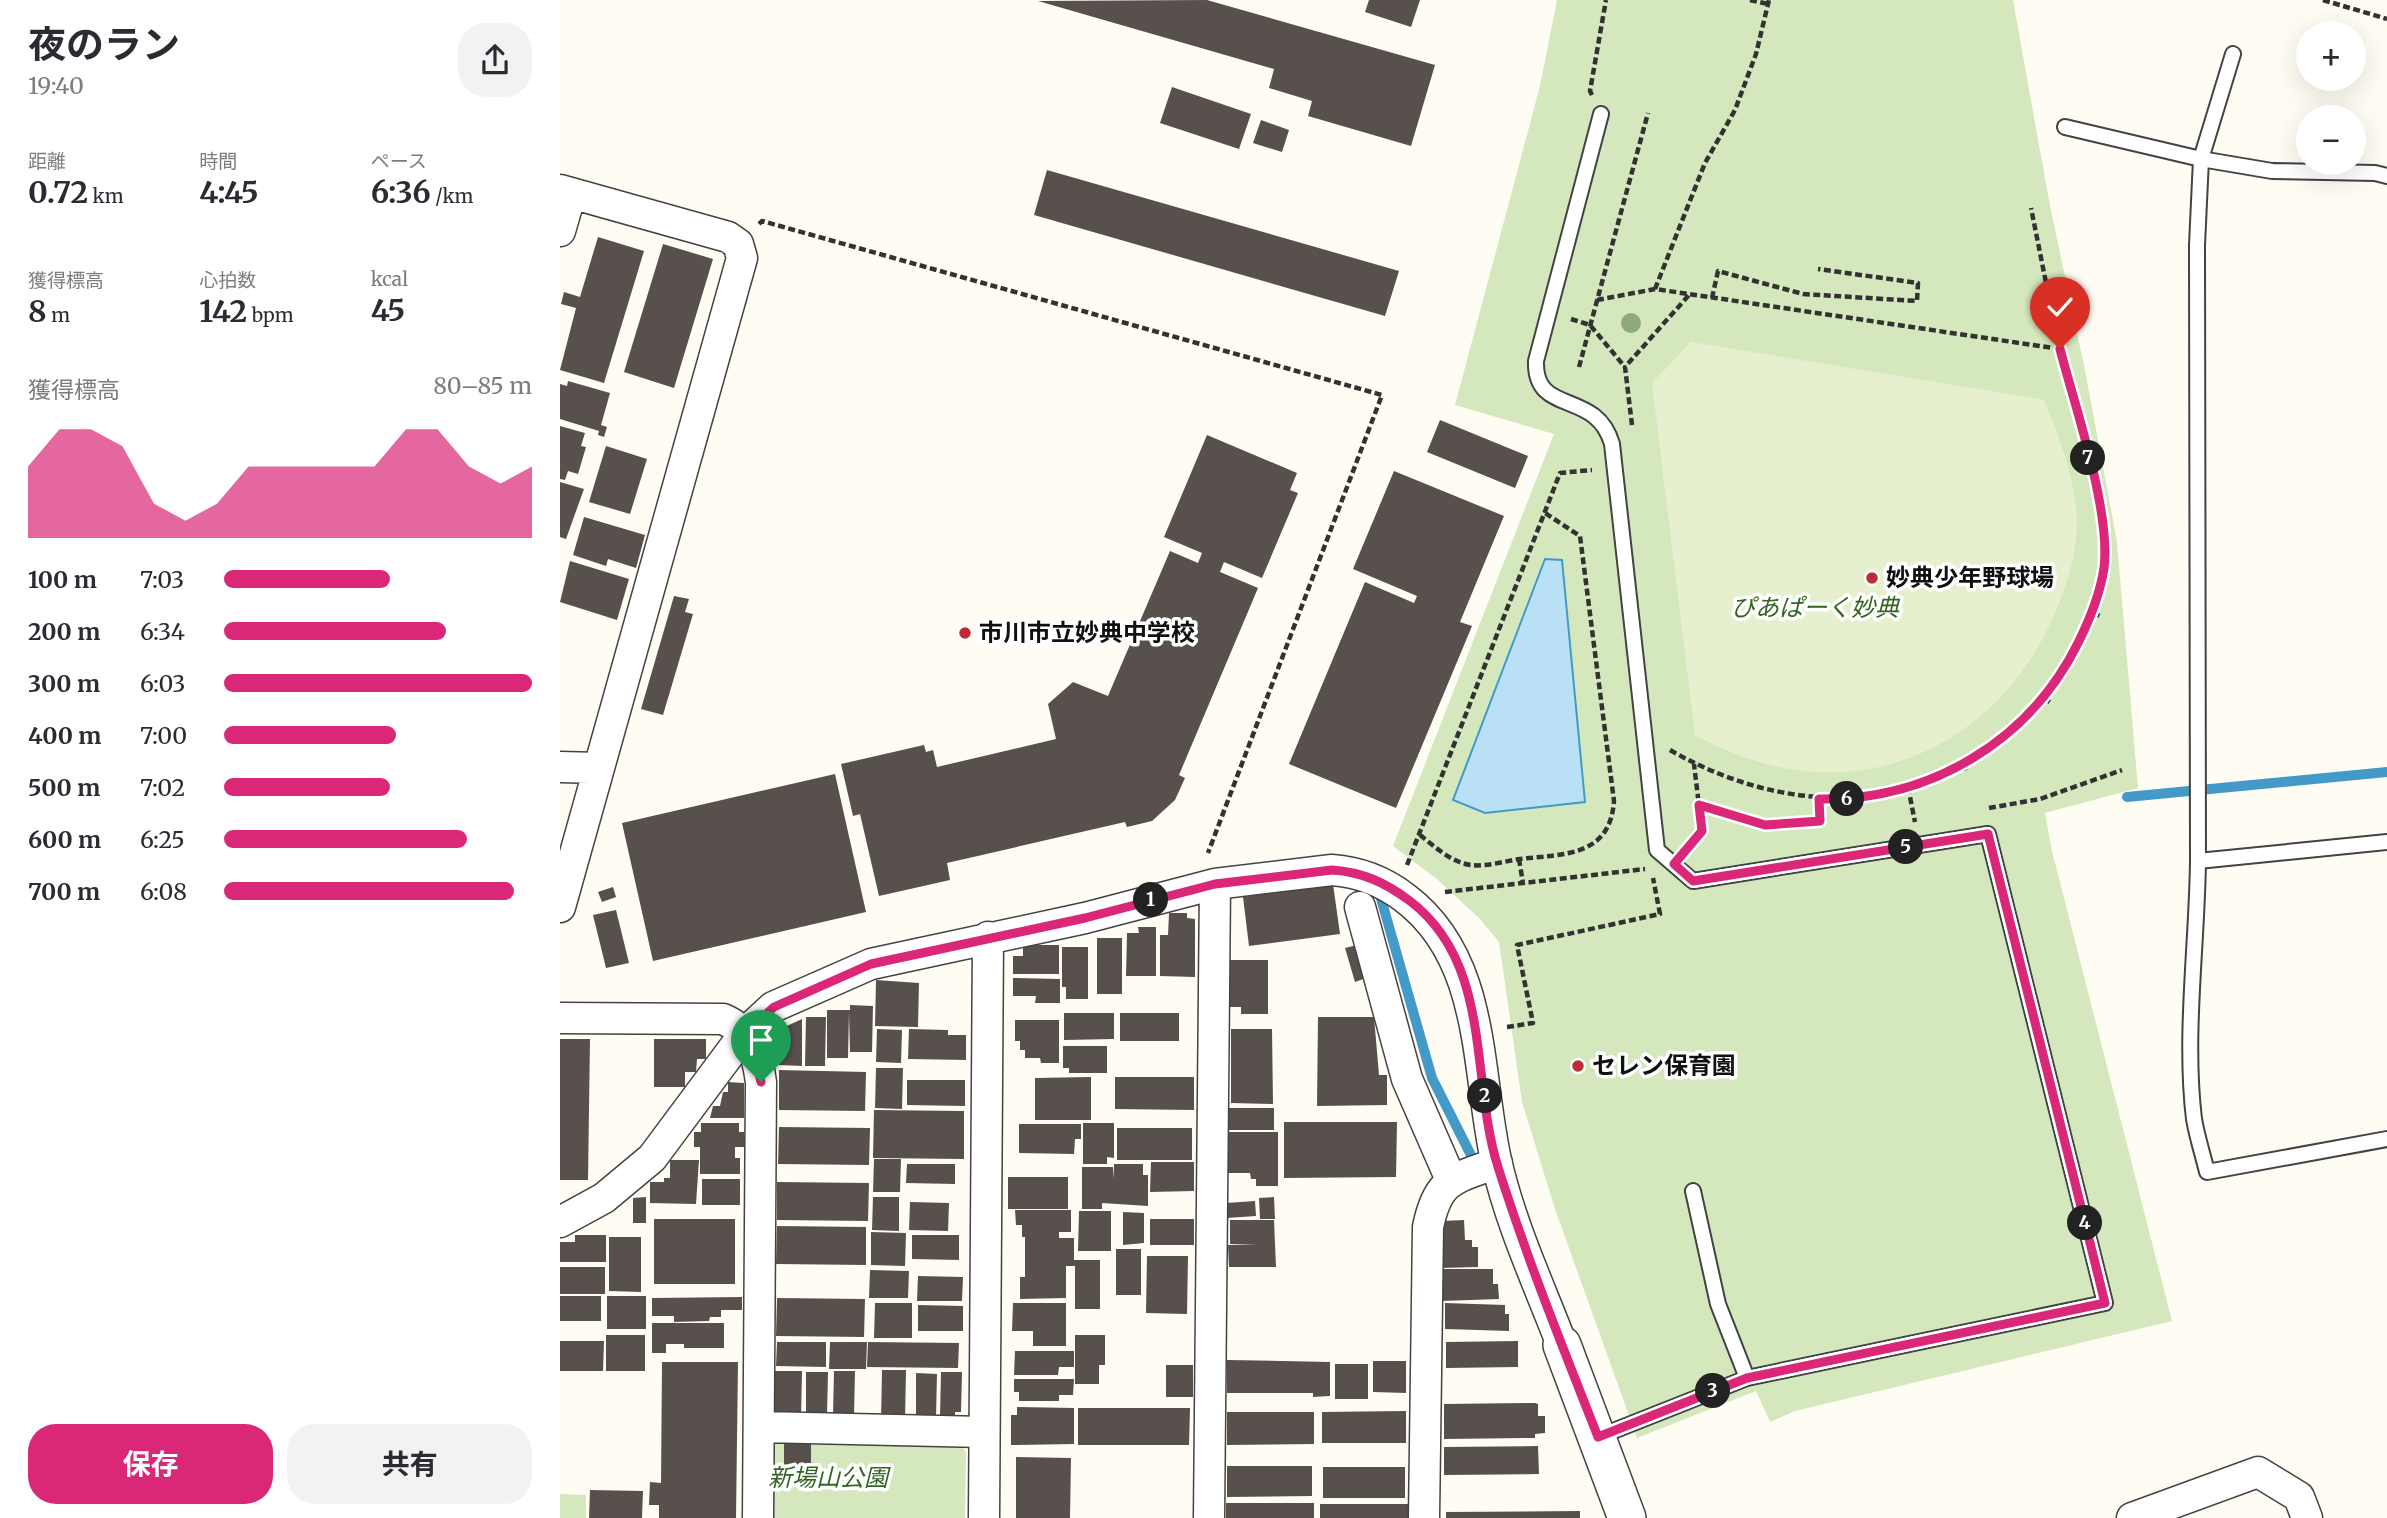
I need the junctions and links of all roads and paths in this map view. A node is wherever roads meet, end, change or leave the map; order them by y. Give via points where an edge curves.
1 (1606, 0) edge
2 (1750, 0) edge
3 (2323, 0) edge
4 (1769, 2) edge
5 (2387, 19) edge
6 (2234, 54) dead end
7 (1590, 91) dead end
8 (1648, 113) dead end
9 (1601, 114) dead end
10 (2065, 127) dead end
11 (2201, 159) junction
12 (2387, 176) edge
13 (566, 192) edge
14 (2031, 208) dead end
15 (560, 231) edge
16 (738, 244) junction
17 (1818, 269) dead end
18 (1655, 289) junction
19 (1690, 295) junction
20 (1712, 298) junction
21 (1597, 299) junction
22 (1590, 325) junction
23 (2060, 349) junction
24 (1579, 367) dead end
25 (1625, 367) junction
26 (1632, 425) dead end
27 (1595, 470) dead end
28 (1545, 513) junction
29 (2093, 613) junction
30 (2100, 615) dead end
31 (2045, 698) junction
32 (2051, 703) dead end
33 (1669, 749) dead end
34 (1694, 763) junction
35 (1963, 764) junction
36 (560, 767) edge
37 (598, 768) junction
38 (2122, 769) dead end
39 (1968, 772) dead end
40 (1908, 787) junction
41 (1819, 799) junction
42 (1699, 805) junction
43 (1989, 808) dead end
44 (1915, 822) dead end
45 (1420, 835) junction
46 (2387, 842) edge
47 (1410, 858) dead end
48 (1519, 859) junction
49 (2198, 861) junction
50 (1674, 864) junction
51 (1522, 883) junction
52 (1205, 886) junction
53 (1434, 893) dead end
54 (560, 907) edge
55 (1360, 907) dead end
56 (988, 937) junction
57 (560, 1017) edge
58 (1506, 1027) dead end
59 (745, 1033) junction
60 (2387, 1139) edge
61 (1497, 1163) junction
62 (1451, 1180) junction
63 (1693, 1191) dead end
64 (560, 1222) edge
65 (1562, 1345) joint
66 (1747, 1378) junction
67 (758, 1427) junction
68 (984, 1432) junction
69 (1598, 1437) junction
70 (758, 1518) edge
71 (984, 1518) edge
72 (1209, 1518) edge
73 (1424, 1518) edge
74 (1627, 1518) edge
75 (2132, 1518) edge
76 (2307, 1518) edge

1 - 7 path
2 - 4 path
3 - 5 path
4 - 18 path via 1735,110 1705,163
6 - 11 lane
8 - 21 path
9 - 50 lane via 1536,361 1536,379 1545,392 1598,417 1612,444 1657,850
10 - 11 lane
11 - 12 lane via 2272,171
11 - 49 lane via 2197,245
13 - 15 street
13 - 16 street via 728,237
14 - 23 path
16 - 37 street via 742,258
16 - 52 path via 762,221 1382,396
17 - 20 path via 1918,283 1917,301 1804,294 1718,271
18 - 19 path
18 - 21 path
19 - 20 path
19 - 25 path
20 - 23 path
21 - 22 path
22 - 24 path
22 - 25 path
23 - 29 path via 2101,511 2104,567
25 - 26 path
27 - 28 path via 1560,473
28 - 45 path
28 - 48 path via 1580,536 1613,819 1606,832 1580,852
29 - 30 path
29 - 31 path
31 - 32 path
31 - 35 path via 2015,729
33 - 34 path
34 - 41 path via 1751,786
34 - 42 path
35 - 39 path
35 - 40 path
36 - 37 street
37 - 54 street
38 - 43 path via 2040,799
40 - 41 path via 1874,796
40 - 44 path
41 - 42 path via 1820,821 1765,825
42 - 50 path via 1702,831
45 - 47 path
45 - 48 path via 1443,853 1470,865
46 - 49 lane
48 - 51 path
49 - 60 lane via 2190,1044 2194,1121 2207,1172
50 - 66 lane via 1693,881 1988,834 2105,1303
51 - 53 path
51 - 58 path via 1651,868 1660,914 1517,945 1533,1023
52 - 56 street via 1085,918
52 - 61 street via 1351,871 1394,889 1433,922 1463,976
52 - 72 street
55 - 62 street via 1407,1079
56 - 59 street via 871,964 774,1007
56 - 68 street
57 - 59 street via 723,1019
59 - 64 street via 652,1158 604,1198
59 - 67 street via 753,1045 761,1082
61 - 62 street
61 - 65 street
62 - 73 street via 1435,1198 1428,1227
63 - 66 lane via 1718,1304
65 - 69 street
66 - 69 lane
67 - 68 street
67 - 70 street
68 - 71 street
69 - 74 street
75 - 76 street via 2258,1472 2299,1497

